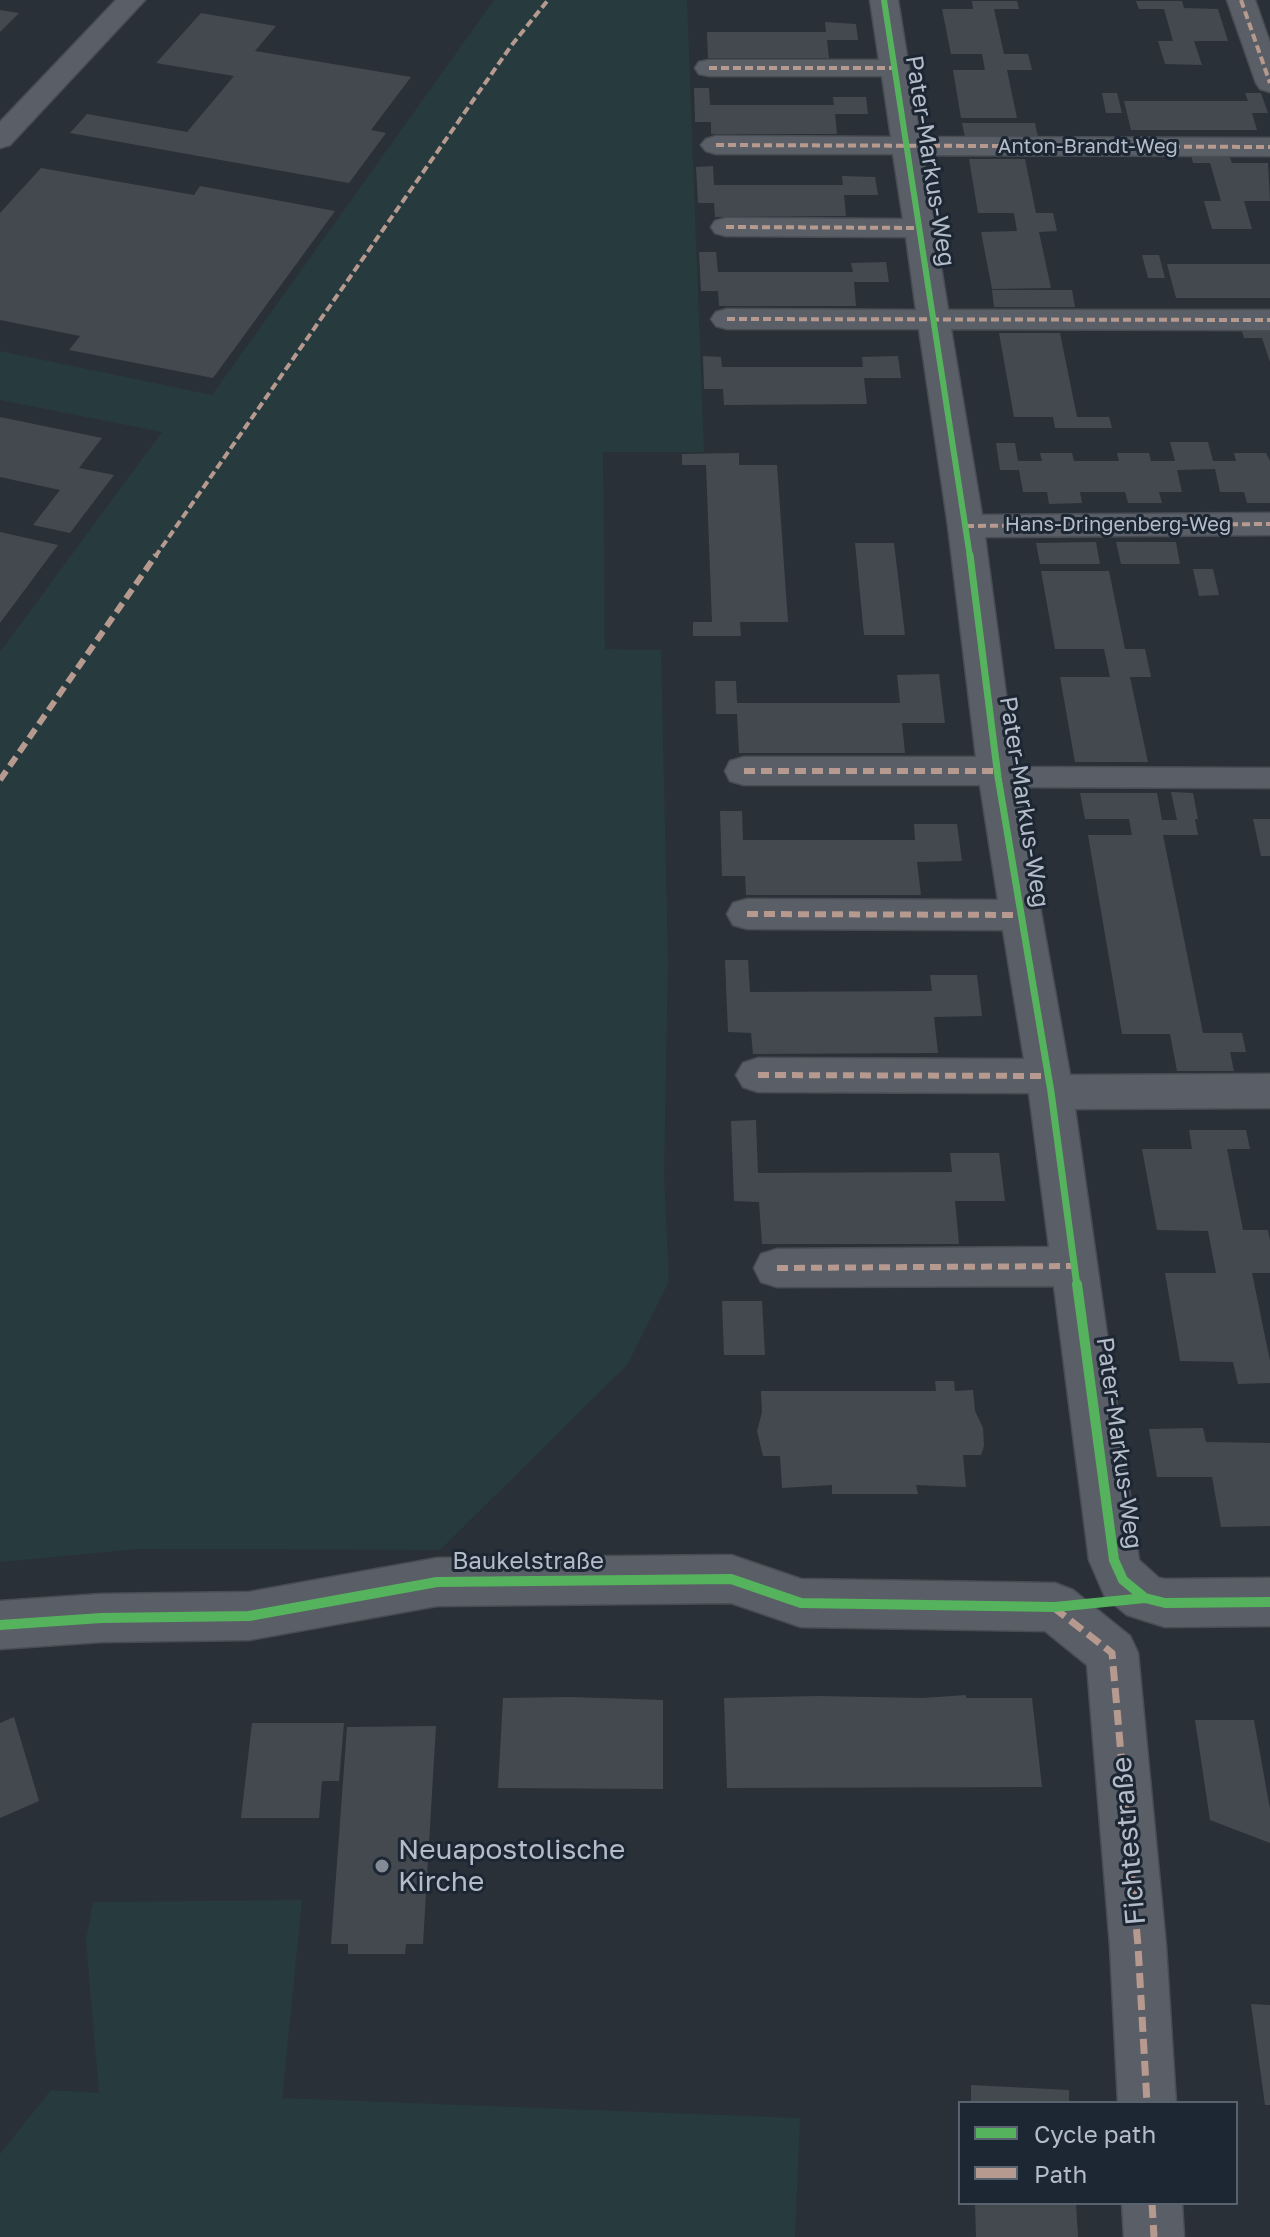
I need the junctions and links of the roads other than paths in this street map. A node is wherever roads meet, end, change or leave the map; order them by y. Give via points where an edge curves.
1 (131, 0) edge
2 (884, 0) edge
3 (1241, 0) edge
4 (709, 68) dead end
5 (895, 68) junction
6 (1270, 83) edge
7 (0, 139) edge
8 (716, 145) dead end
9 (907, 146) junction
10 (1270, 147) edge
11 (726, 227) dead end
12 (920, 228) junction
13 (727, 319) dead end
14 (934, 319) junction
15 (1270, 320) edge
16 (1270, 524) edge
17 (966, 526) junction
18 (744, 771) dead end
19 (998, 774) junction
20 (1270, 778) edge
21 (747, 914) dead end
22 (1021, 915) junction
23 (758, 1075) dead end
24 (1049, 1084) junction
25 (1270, 1091) edge
26 (1074, 1266) junction
27 (777, 1268) dead end
28 (1270, 1602) edge
29 (1055, 1607) joint
30 (0, 1625) edge
31 (1147, 2101) edge
32 (1152, 2205) edge
33 (1154, 2237) edge

1 - 7 street
2 - 5 street, Pater-Markus-Weg
3 - 6 street
4 - 5 street, Pater-Markus-Weg
5 - 9 street, Pater-Markus-Weg
8 - 9 street, Pater-Markus-Weg
9 - 10 street, Anton-Brandt-Weg
9 - 12 street, Pater-Markus-Weg
11 - 12 street, Pater-Markus-Weg
12 - 14 street, Pater-Markus-Weg
13 - 14 street
14 - 15 street
14 - 17 street, Pater-Markus-Weg
16 - 17 street, Hans-Dringenberg-Weg
17 - 19 street, Pater-Markus-Weg
18 - 19 street, Pater-Markus-Weg
19 - 20 lane
19 - 22 street, Pater-Markus-Weg
21 - 22 street, Pater-Markus-Weg
22 - 24 street, Pater-Markus-Weg
23 - 24 street
24 - 25 street
24 - 26 street, Pater-Markus-Weg
26 - 27 street
26 - 28 street, Pater-Markus-Weg via 1114,1560 1123,1580 1145,1598 1165,1603
29 - 30 street, Baukelstraße via 801,1603 731,1579 437,1582 249,1616
29 - 31 street, Fichtestraße via 1112,1653
32 - 33 street

